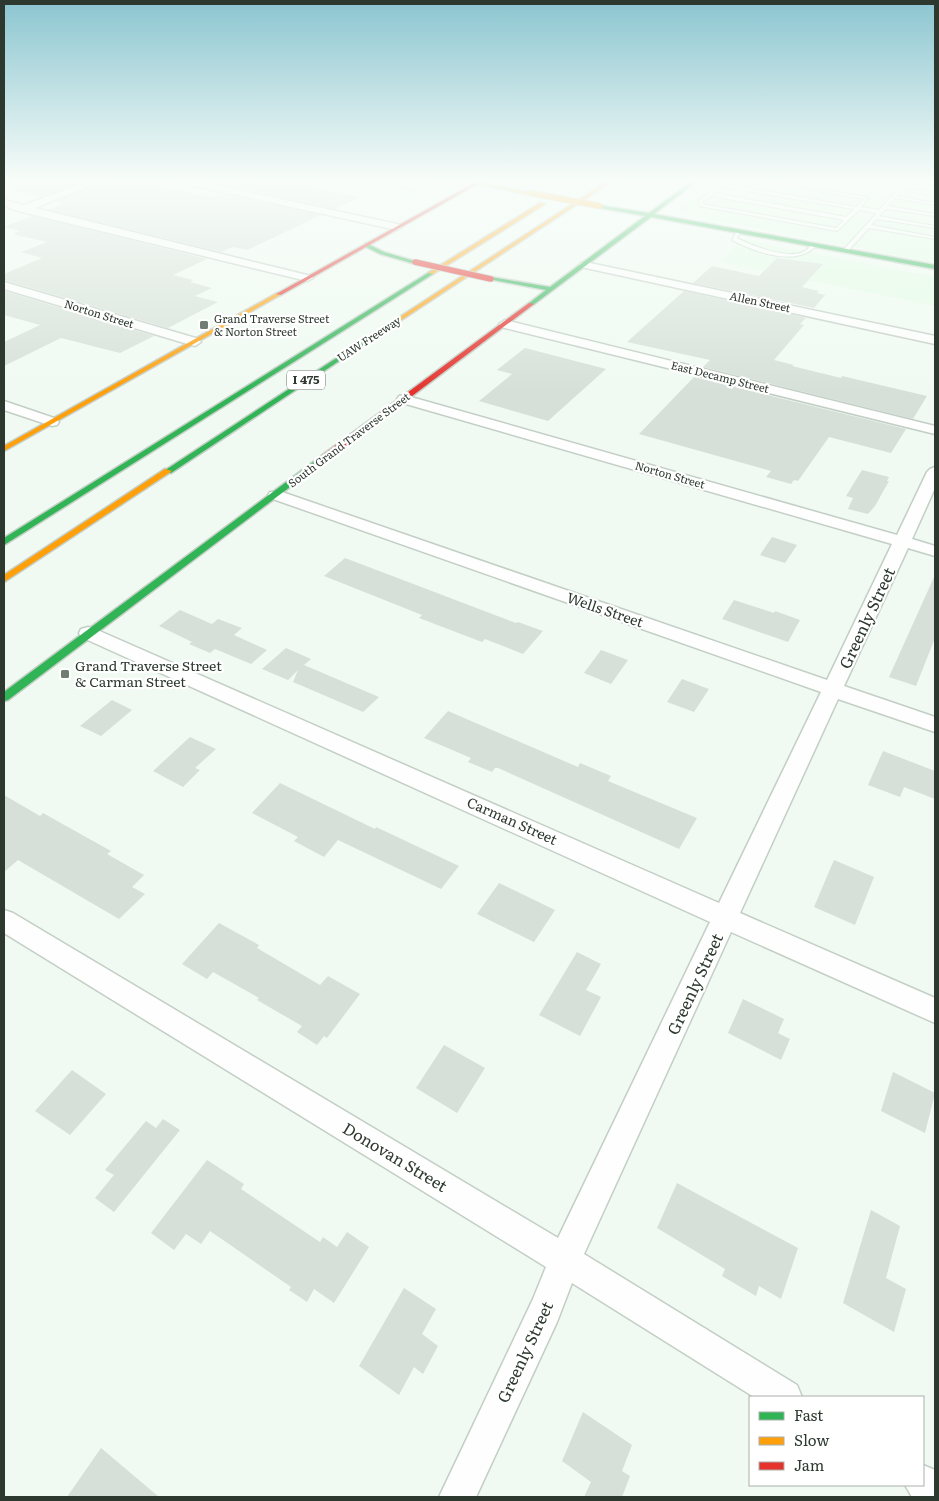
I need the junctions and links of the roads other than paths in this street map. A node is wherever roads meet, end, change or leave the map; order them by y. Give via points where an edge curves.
1 (202, 252) edge
2 (353, 252) edge
3 (380, 252) edge
4 (465, 252) edge
5 (502, 252) edge
6 (602, 252) edge
7 (857, 252) edge
8 (585, 265) junction
9 (935, 267) edge
10 (307, 278) junction
11 (4, 285) edge
12 (552, 289) junction
13 (505, 324) junction
14 (935, 340) edge
15 (195, 342) junction
16 (404, 399) junction
17 (4, 406) edge
18 (52, 422) junction
19 (935, 430) edge
20 (4, 449) edge
21 (935, 472) edge
22 (276, 495) junction
23 (902, 541) junction
24 (4, 542) edge
25 (935, 551) edge
26 (4, 579) edge
27 (88, 633) junction
28 (834, 689) junction
29 (4, 697) edge
30 (935, 725) edge
31 (726, 916) junction
32 (4, 920) edge
33 (935, 1011) edge
34 (565, 1260) junction
35 (783, 1396) edge
36 (924, 1485) edge
37 (935, 1491) edge
38 (456, 1497) edge

1 - 10 street
2 - 10 main road
3 - 12 main road, bridge via 491,279
4 - 24 main road, UAW Freeway / I 475
5 - 26 main road, UAW Freeway / I 475
6 - 8 main road, South Grand Traverse Street
7 - 9 main road
8 - 12 main road, South Grand Traverse Street
8 - 14 street, Allen Street
10 - 15 main road
11 - 15 street, Norton Street
12 - 13 main road, South Grand Traverse Street
13 - 16 main road, South Grand Traverse Street
13 - 19 street, East Decamp Street
15 - 18 main road
16 - 22 main road, South Grand Traverse Street
16 - 23 street, Norton Street
17 - 18 street
18 - 20 main road
21 - 23 street, Greenly Street
22 - 27 main road, South Grand Traverse Street
22 - 28 street, Wells Street
23 - 25 street, Norton Street
23 - 28 street, Greenly Street
27 - 29 main road, South Grand Traverse Street
27 - 31 street, Carman Street
28 - 30 street, Wells Street
28 - 31 street, Greenly Street
31 - 33 street, Carman Street
31 - 34 street, Greenly Street
32 - 34 street, Donovan Street
34 - 35 street, Donovan Street
34 - 38 street, Greenly Street via 545,1310
36 - 37 street

